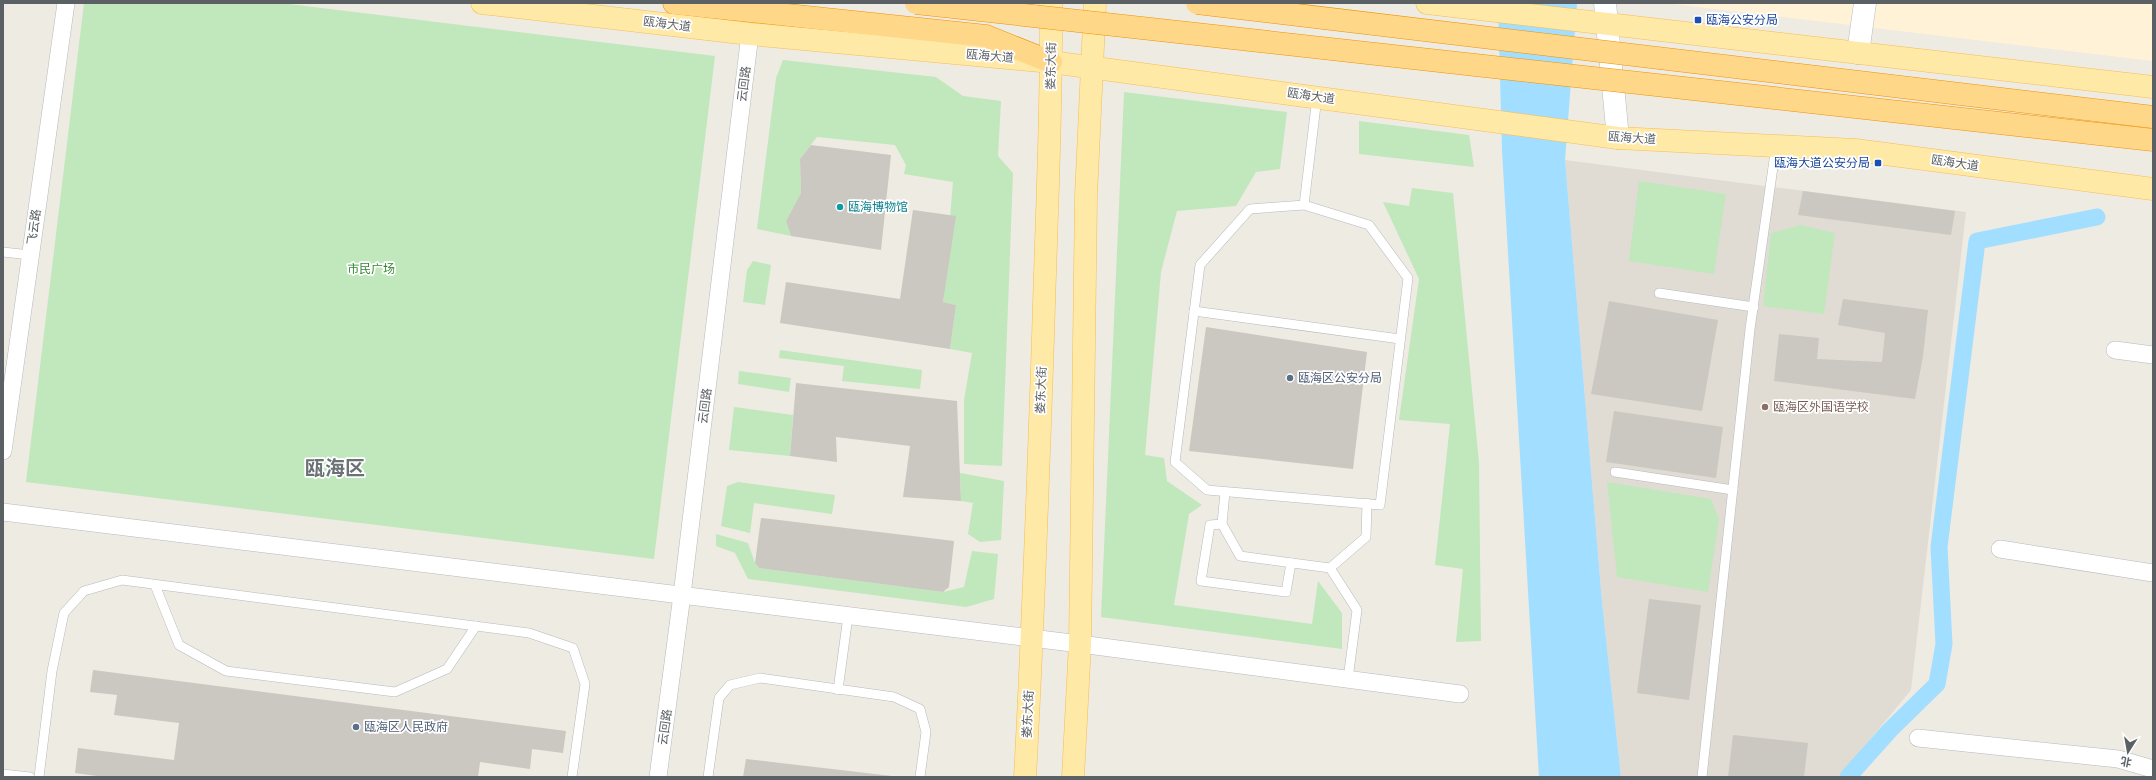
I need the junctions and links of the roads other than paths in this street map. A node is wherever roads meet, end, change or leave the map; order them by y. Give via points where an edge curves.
1 (66, 3) edge
2 (482, 3) edge
3 (674, 3) edge
4 (916, 3) edge
5 (1051, 3) edge
6 (1094, 3) edge
7 (1197, 3) edge
8 (1428, 3) edge
9 (1865, 3) edge
10 (1606, 13) edge
11 (750, 34) junction
12 (1858, 53) junction
13 (1051, 62) junction
14 (1091, 67) junction
15 (2153, 87) edge
16 (1317, 97) junction
17 (2153, 117) edge
18 (1618, 138) junction
19 (2153, 140) edge
20 (1776, 146) junction
21 (2146, 188) edge
22 (1304, 205) junction
23 (3, 252) edge
24 (30, 255) junction
25 (1658, 293) dead end
26 (1754, 307) junction
27 (1194, 310) junction
28 (1400, 339) junction
29 (2115, 350) dead end
30 (2153, 355) edge
31 (3, 451) edge
32 (1615, 472) dead end
33 (1733, 490) junction
34 (1225, 492) junction
35 (1367, 503) junction
36 (3, 512) edge
37 (1222, 524) junction
38 (2000, 549) dead end
39 (1290, 563) junction
40 (1330, 568) junction
41 (2153, 573) edge
42 (155, 585) junction
43 (682, 595) junction
44 (848, 616) junction
45 (476, 626) junction
46 (1032, 638) junction
47 (1080, 644) junction
48 (1348, 679) junction
49 (838, 690) junction
50 (1460, 694) dead end
51 (1918, 738) dead end
52 (2153, 768) edge
53 (3, 774) edge
54 (30, 777) edge
55 (39, 777) edge
56 (572, 777) edge
57 (658, 777) edge
58 (708, 777) edge
59 (920, 777) edge
60 (1025, 777) edge
61 (1073, 777) edge
62 (1702, 777) edge

1 - 24 street, 飞云路
2 - 11 main road, 瓯海大道
3 - 13 highway via 986,36
4 - 19 highway, bridge
5 - 13 main road, 娄东大街
6 - 14 main road
7 - 17 highway, bridge
8 - 10 main road via 1569,20
9 - 12 street
10 - 12 main road
10 - 18 street
11 - 13 main road, 瓯海大道
11 - 43 street, 云回路
12 - 15 main road
13 - 14 main road, 瓯海大道
13 - 46 main road, 娄东大街
14 - 16 main road, 瓯海大道
14 - 47 main road via 1086,196
16 - 18 main road, 瓯海大道
16 - 22 lane
18 - 20 main road, 瓯海大道
20 - 21 main road, 瓯海大道 via 1855,150
20 - 26 lane
22 - 27 lane via 1250,209 1200,265
22 - 28 lane via 1369,225 1408,278
23 - 24 lane
24 - 31 street, 飞云路
25 - 26 lane
26 - 33 lane
27 - 28 lane
27 - 34 lane via 1176,462 1207,490
28 - 35 lane via 1380,505
29 - 30 street
32 - 33 lane
33 - 62 lane
34 - 35 lane
34 - 37 lane
35 - 40 lane via 1366,537
36 - 43 street
37 - 39 lane via 1240,556
37 - 39 lane via 1210,525 1201,581 1286,592
38 - 41 street
39 - 40 lane
40 - 48 lane via 1357,610
42 - 45 lane
42 - 45 lane via 179,645 226,671 396,692 447,669
42 - 55 lane via 122,580 84,591 64,612 52,671
43 - 44 street
43 - 57 street, 云回路
44 - 46 street
44 - 49 lane
45 - 56 lane via 529,633 573,648 585,684
46 - 47 street
46 - 60 main road, 娄东大街
47 - 48 street
47 - 61 main road
48 - 50 street
49 - 58 lane via 760,678 730,685 719,698
49 - 59 lane via 894,697 920,709 926,732
51 - 52 street via 2118,759
53 - 54 lane

